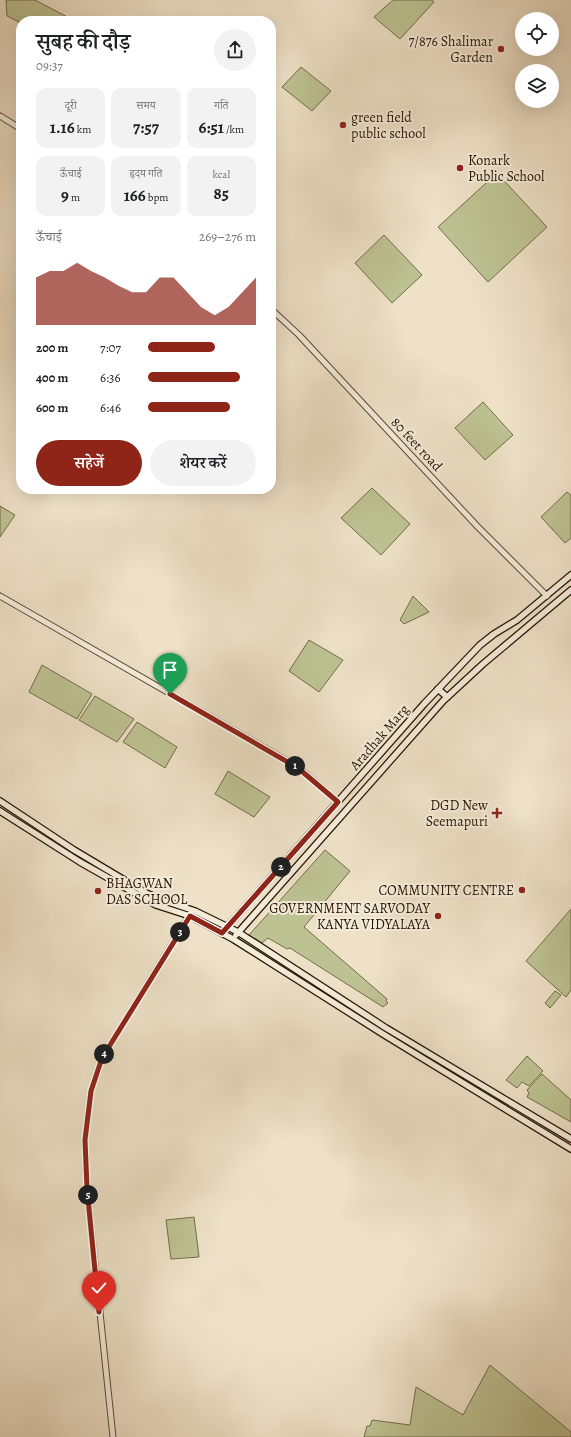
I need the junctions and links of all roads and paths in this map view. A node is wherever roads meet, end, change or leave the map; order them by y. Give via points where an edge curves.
1 (0, 116) edge
2 (16, 126) edge
3 (276, 313) edge
4 (571, 575) edge
5 (571, 590) edge
6 (0, 596) edge
7 (547, 596) junction
8 (438, 689) junction
9 (447, 698) junction
10 (0, 801) edge
11 (338, 802) junction
12 (0, 811) edge
13 (191, 913) junction
14 (227, 927) junction
15 (238, 932) junction
16 (222, 933) junction
17 (233, 939) junction
18 (571, 1139) edge
19 (571, 1149) edge
20 (113, 1437) edge

1 - 2 street
3 - 7 street, 80 feet road via 325,362 477,526
4 - 7 main road, Aradhak Marg
5 - 9 main road, Aradhak Marg
6 - 11 street via 298,768
7 - 8 main road, Aradhak Marg via 480,645
8 - 9 main road
8 - 11 main road, Aradhak Marg
9 - 15 main road, Aradhak Marg
10 - 13 main road via 74,850 146,893
11 - 14 main road, Aradhak Marg
12 - 13 main road via 80,862 156,905
13 - 14 main road
13 - 16 main road
13 - 20 street via 102,1058 91,1091 85,1140 87,1188
14 - 15 main road
14 - 16 main road, Aradhak Marg
15 - 17 main road, Aradhak Marg
15 - 18 main road via 386,1028
16 - 17 main road
17 - 19 main road

